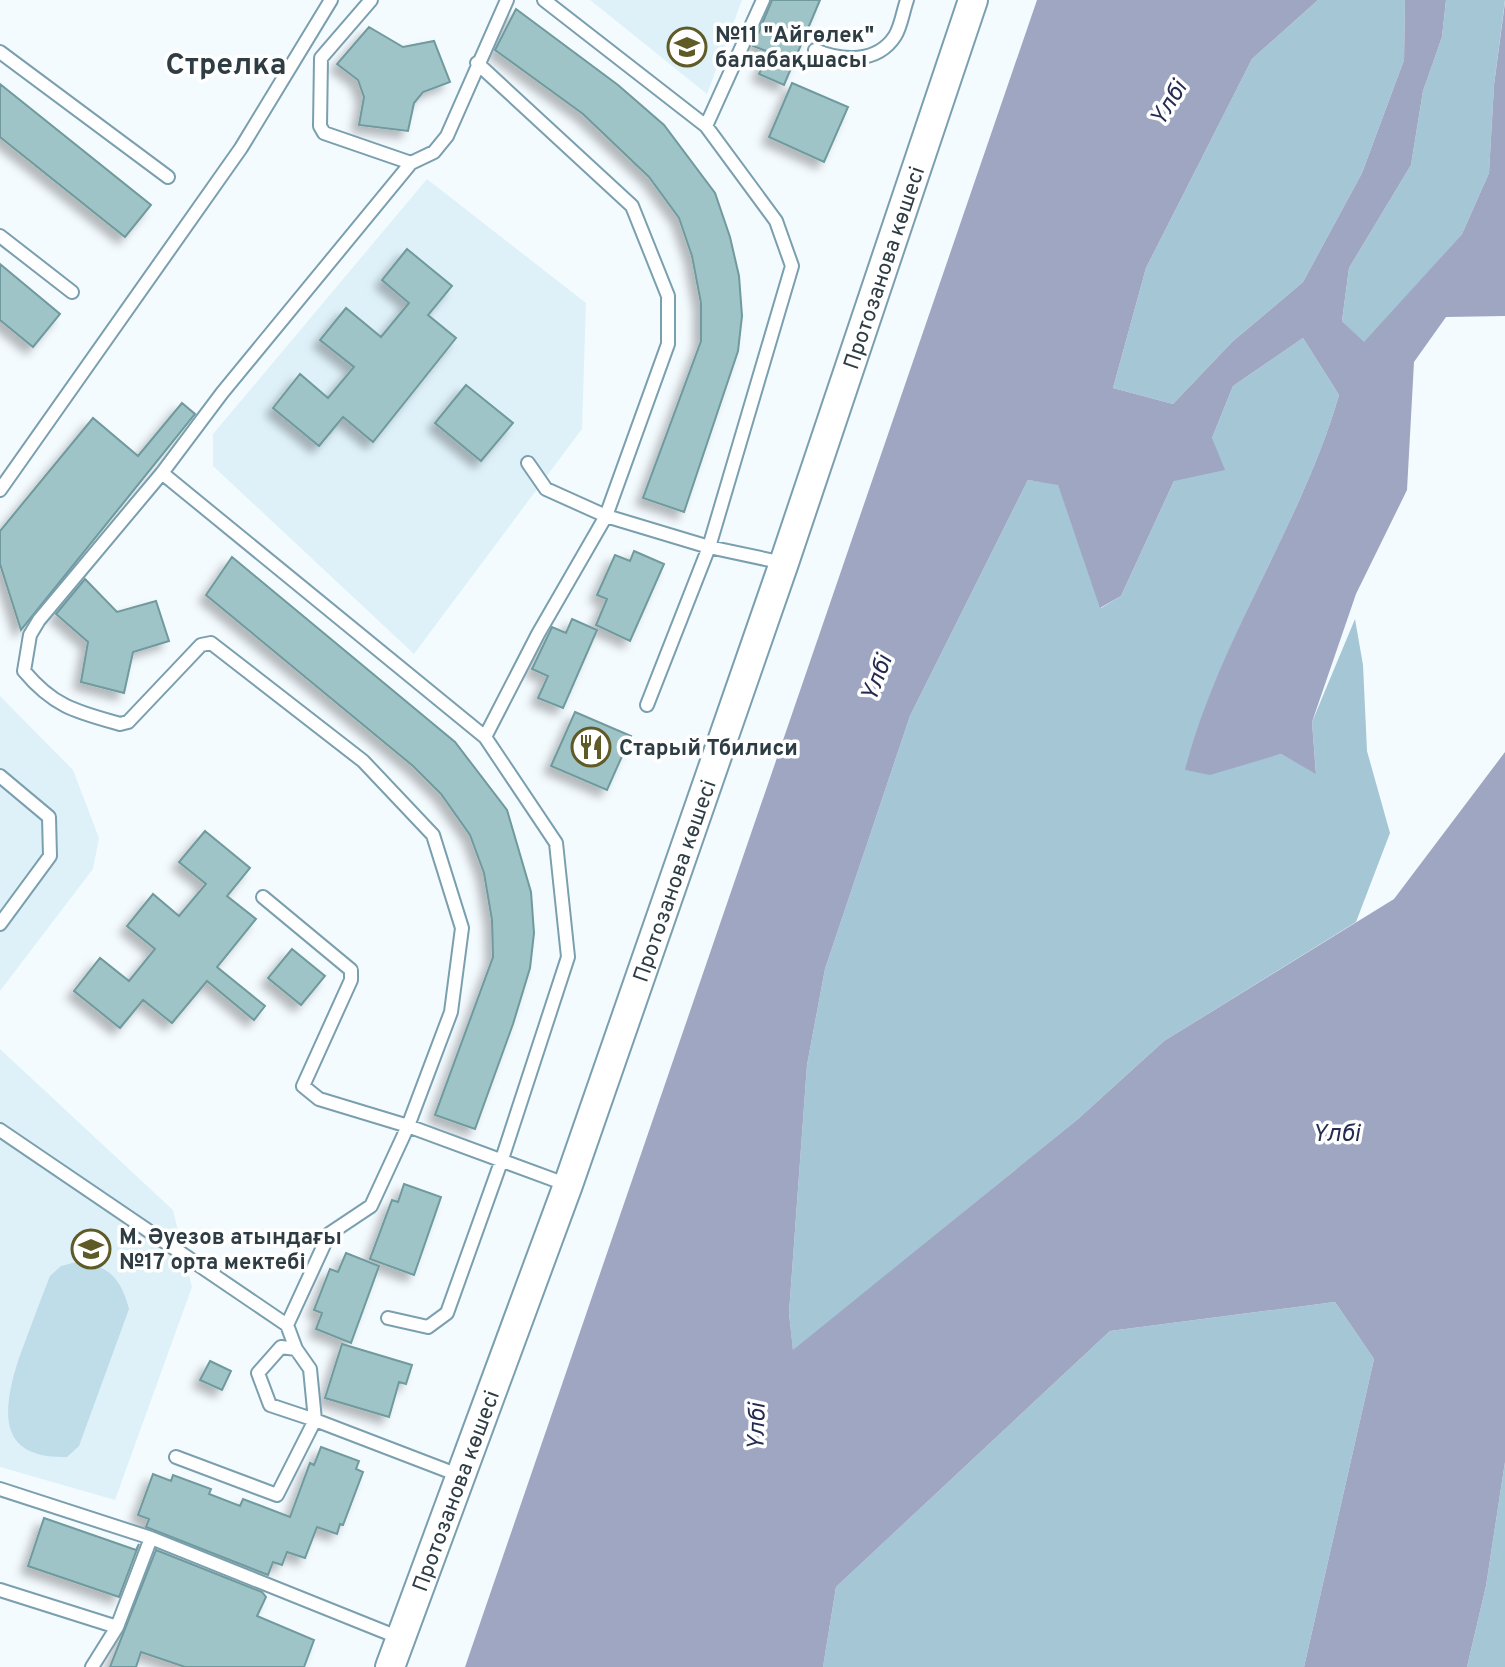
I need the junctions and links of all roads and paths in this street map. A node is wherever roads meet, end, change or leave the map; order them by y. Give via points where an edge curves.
1 (331, 0) edge
2 (371, 0) edge
3 (507, 0) edge
4 (544, 0) edge
5 (763, 0) edge
6 (907, 0) edge
7 (973, 0) edge
8 (815, 50) dead end
9 (0, 52) edge
10 (477, 63) junction
11 (706, 126) junction
12 (411, 163) junction
13 (168, 177) dead end
14 (0, 236) edge
15 (72, 292) dead end
16 (528, 463) dead end
17 (162, 473) junction
18 (0, 490) edge
19 (606, 516) junction
20 (709, 547) junction
21 (784, 563) junction
22 (647, 705) dead end
23 (485, 737) junction
24 (0, 776) edge
25 (263, 897) dead end
26 (0, 924) edge
27 (408, 1126) junction
28 (0, 1130) edge
29 (501, 1162) junction
30 (568, 1185) junction
31 (388, 1318) dead end
32 (287, 1325) junction
33 (296, 1349) junction
34 (315, 1420) junction
35 (176, 1457) dead end
36 (461, 1476) junction
37 (0, 1489) edge
38 (151, 1538) junction
39 (0, 1590) edge
40 (117, 1627) junction
41 (400, 1638) junction
42 (92, 1667) edge
43 (390, 1667) edge

1 - 18 lane via 241,148
2 - 12 lane via 321,58 320,126 324,133
3 - 10 lane
4 - 11 lane
5 - 11 lane
6 - 8 lane via 895,37 865,59 831,57
7 - 21 street, Протозанова көшесі
9 - 13 lane
10 - 12 lane via 447,136 434,152
10 - 19 lane via 632,206 668,296 668,344
11 - 20 lane via 776,221 792,266
12 - 17 lane
14 - 15 lane
16 - 19 lane via 546,489
17 - 23 lane
17 - 27 lane via 39,620 30,635 24,671 41,692 66,709 120,724 128,722 201,645 211,643 363,761 433,835 462,928 451,1012
19 - 20 lane
19 - 23 lane
20 - 21 lane
20 - 22 lane
21 - 30 street, Протозанова көшесі
23 - 29 lane via 556,843 568,957
24 - 26 lane via 49,817 50,856
25 - 27 lane via 351,970 303,1086 319,1099
27 - 29 lane
27 - 32 lane via 371,1206 329,1234
28 - 32 lane
29 - 30 lane
29 - 31 lane via 447,1313 428,1327
30 - 36 street, Протозанова көшесі
32 - 33 lane
33 - 34 lane via 310,1369
33 - 34 lane via 281,1347 258,1373 270,1405
34 - 35 lane via 277,1495
34 - 36 lane
36 - 41 street, Протозанова көшесі
37 - 38 lane
38 - 40 lane
38 - 41 lane
39 - 40 lane
40 - 42 lane
41 - 43 street, Протозанова көшесі

